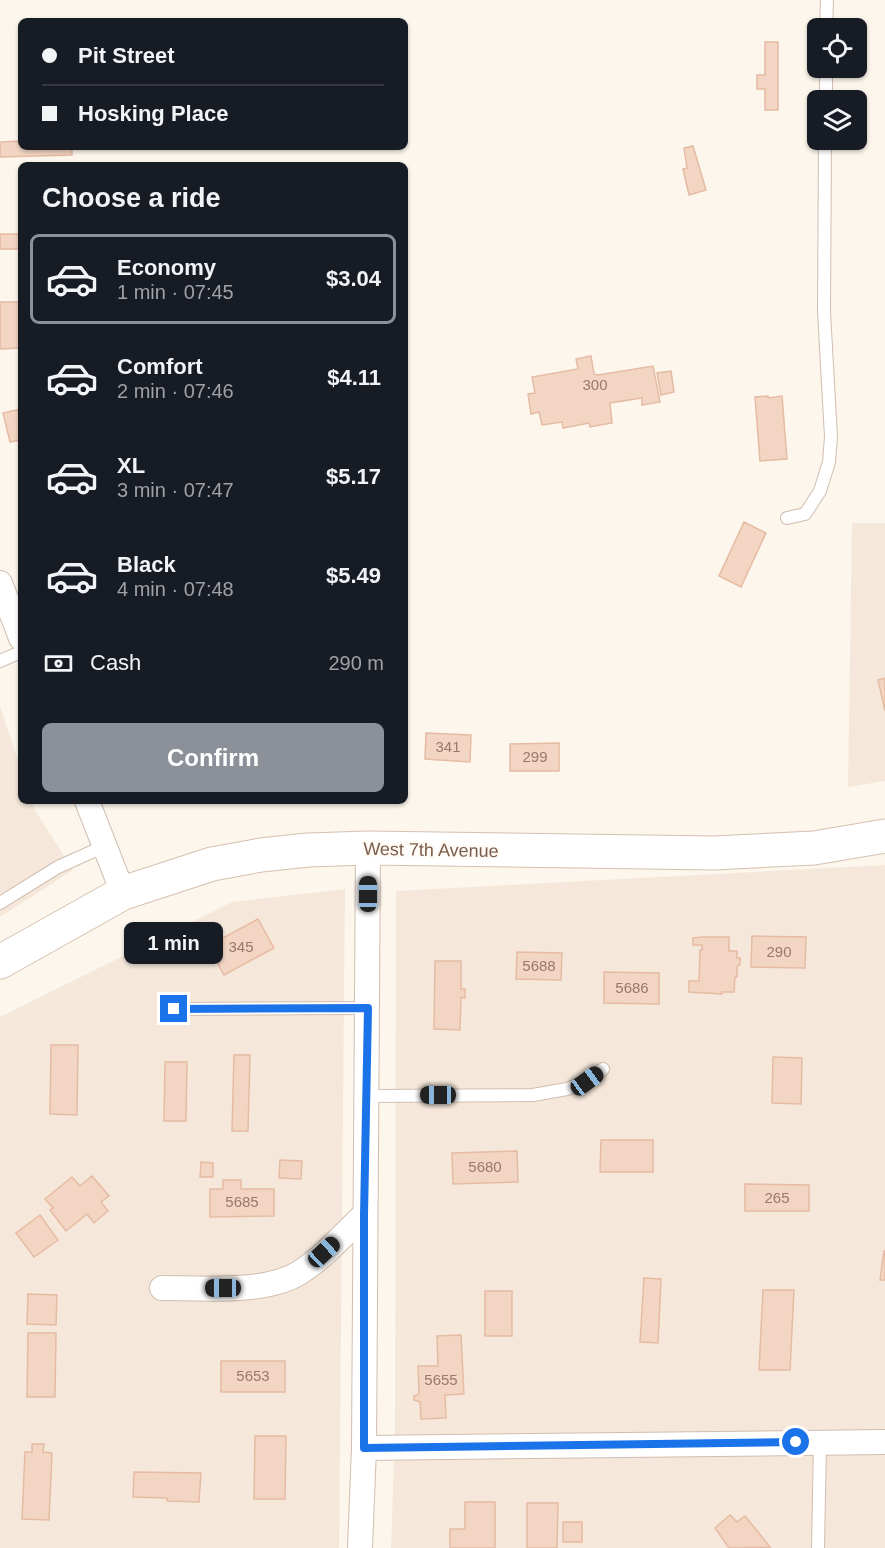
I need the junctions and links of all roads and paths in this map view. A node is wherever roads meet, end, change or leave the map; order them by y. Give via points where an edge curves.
1 (827, 0) edge
2 (826, 18) edge
3 (825, 150) edge
4 (787, 518) dead end
5 (0, 583) edge
6 (18, 630) edge
7 (18, 653) edge
8 (0, 661) edge
9 (88, 804) edge
10 (885, 836) edge
11 (105, 846) junction
12 (368, 849) junction
13 (123, 892) junction
14 (0, 903) edge
15 (0, 962) edge
16 (368, 1008) junction
17 (174, 1009) dead end
18 (603, 1069) dead end
19 (366, 1096) junction
20 (364, 1215) junction
21 (162, 1288) dead end
22 (820, 1442) junction
23 (885, 1442) edge
24 (364, 1448) junction
25 (360, 1548) edge
26 (818, 1548) edge

1 - 2 lane
3 - 4 lane via 824,312 829,462 820,491 805,514
5 - 6 street
7 - 8 lane
9 - 11 street
10 - 12 main road, West 7th Avenue via 814,848 714,853
11 - 13 street
11 - 14 lane via 58,867
12 - 13 main road, West 7th Avenue via 261,855 212,864
12 - 16 street
13 - 15 main road, West 7th Avenue
16 - 17 lane
16 - 19 street
18 - 19 lane via 567,1089 533,1095
19 - 20 street
20 - 21 street via 299,1273 274,1284
20 - 24 street
22 - 23 street
22 - 24 street
22 - 26 lane
24 - 25 street

